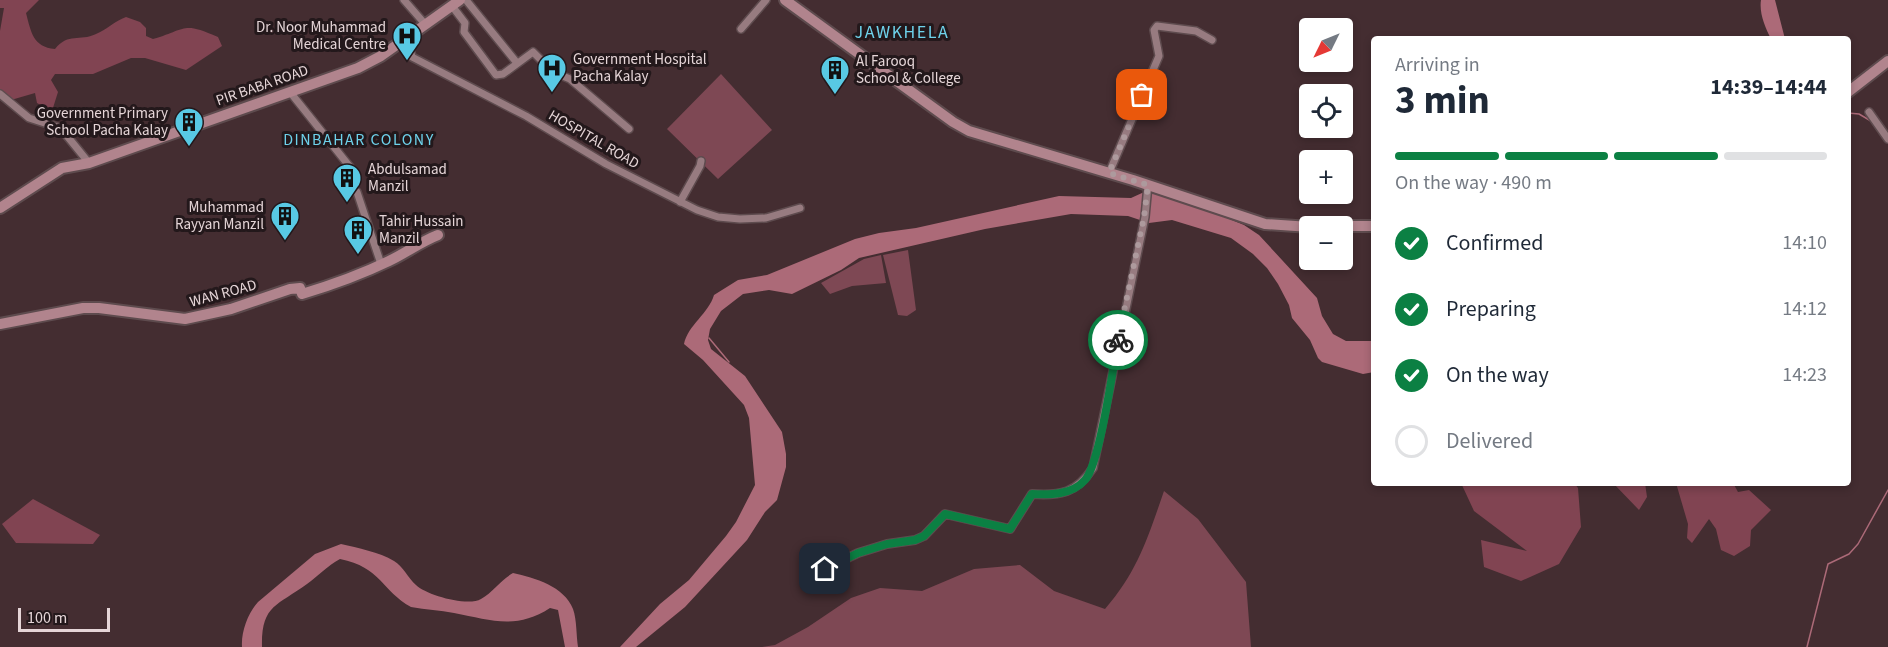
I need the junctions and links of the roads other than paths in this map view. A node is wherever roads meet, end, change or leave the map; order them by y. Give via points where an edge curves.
1 (404, 0) edge
2 (466, 0) edge
3 (766, 0) edge
4 (785, 0) edge
5 (456, 3) edge
6 (482, 20) junction
7 (465, 23) junction
8 (425, 24) junction
9 (741, 28) dead end
10 (1212, 40) dead end
11 (393, 47) junction
12 (1888, 61) edge
13 (517, 63) junction
14 (1851, 90) edge
15 (290, 92) junction
16 (0, 94) edge
17 (1869, 112) dead end
18 (629, 129) dead end
19 (1888, 138) edge
20 (701, 160) dead end
21 (89, 163) junction
22 (350, 167) dead end
23 (1109, 173) junction
24 (1148, 185) junction
25 (357, 192) dead end
26 (680, 202) junction
27 (0, 208) edge
28 (800, 208) dead end
29 (1299, 226) edge
30 (1353, 226) edge
31 (1371, 226) edge
32 (438, 236) dead end
33 (381, 264) junction
34 (0, 324) edge
35 (825, 569) dead end

1 - 8 street
2 - 6 street
3 - 9 street
4 - 23 main road via 969,131
5 - 7 street
5 - 8 main road, PIR BABA ROAD
6 - 7 street
6 - 13 street
7 - 13 street via 464,32 496,75
8 - 11 main road, PIR BABA ROAD
10 - 23 street via 1196,31 1157,26 1154,30 1159,56
11 - 15 main road, PIR BABA ROAD via 358,68
11 - 26 street, HOSPITAL ROAD via 408,42 412,57
12 - 14 main road
13 - 18 street via 535,53 553,72 570,78
15 - 21 main road, PIR BABA ROAD
15 - 22 street
16 - 21 street via 29,118 63,131
17 - 19 street
20 - 26 street
21 - 27 main road, PIR BABA ROAD via 62,168
23 - 24 main road
24 - 29 main road via 1265,224
24 - 35 street via 1093,468 1084,481 1076,488 1052,495 1032,494 1010,529 945,514 924,536 858,553
25 - 33 street
26 - 28 street, HOSPITAL ROAD via 718,217 740,219 766,218
30 - 31 main road
32 - 33 main road, WAN ROAD via 421,241
33 - 34 main road, WAN ROAD via 334,285 302,294 300,288 290,289 205,316 179,318 122,309 82,308

